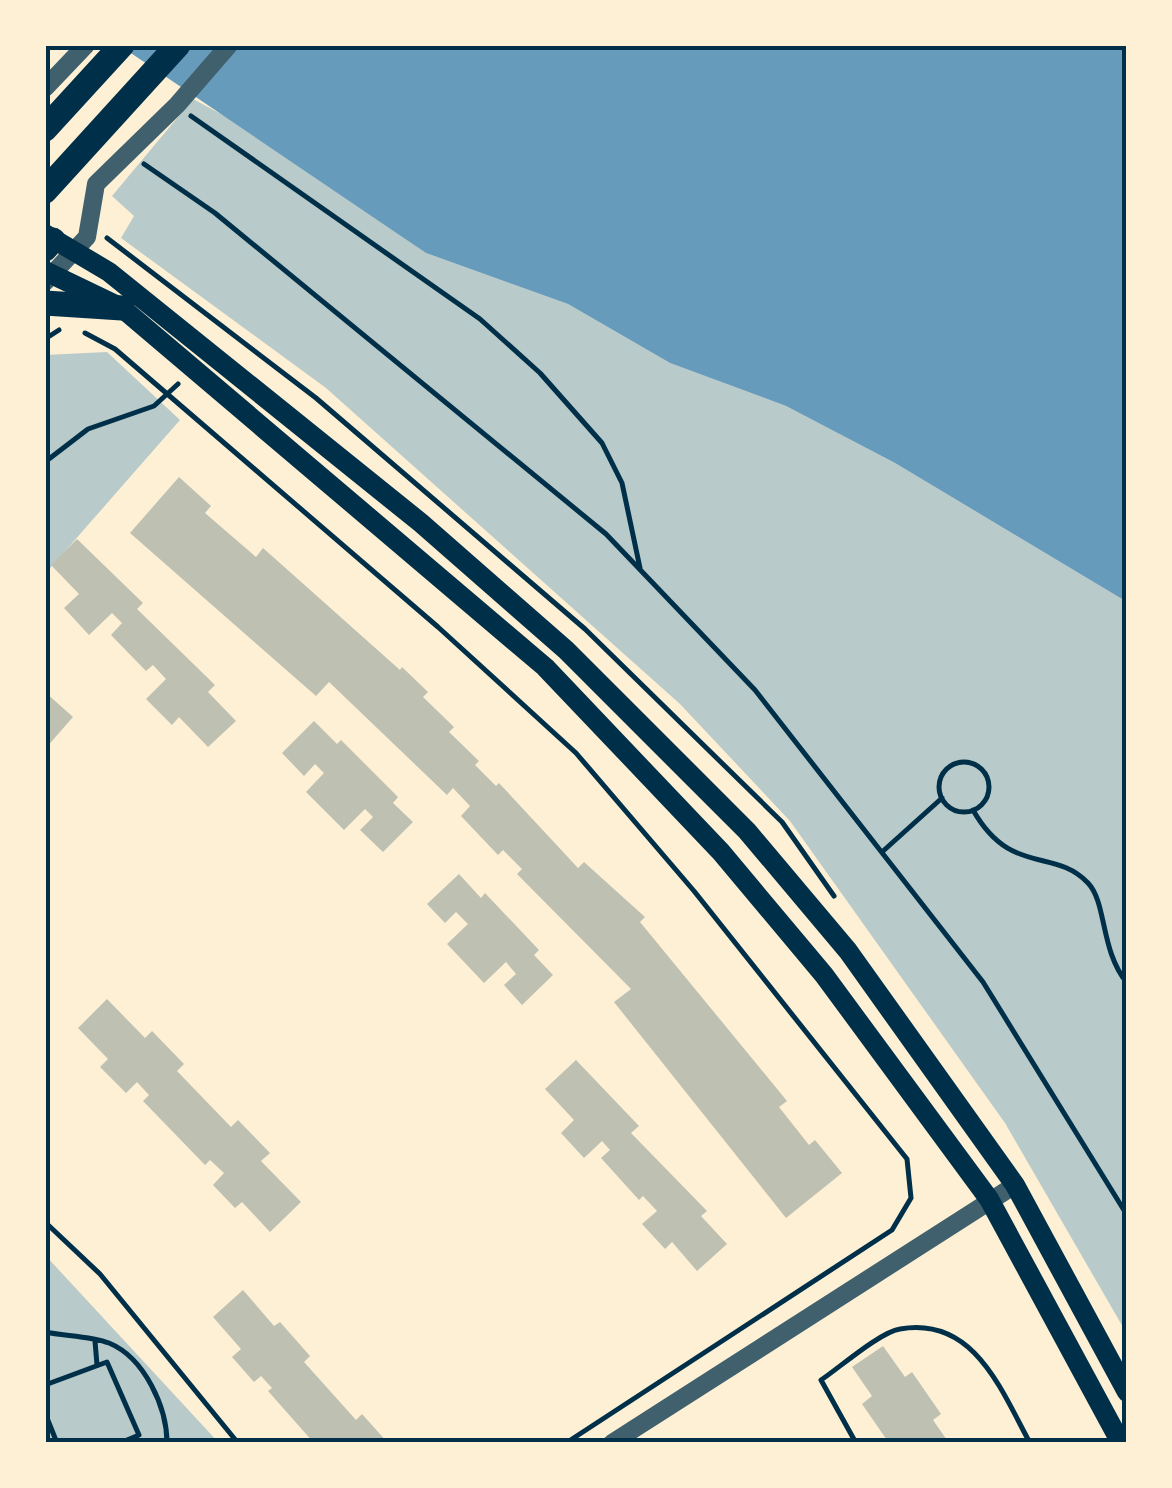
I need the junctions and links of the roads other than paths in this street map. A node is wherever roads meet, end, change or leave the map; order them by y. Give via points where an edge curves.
1 (86, 45) edge
2 (122, 45) edge
3 (178, 45) edge
4 (230, 45) edge
5 (45, 88) edge
6 (45, 129) edge
7 (45, 191) edge
8 (48, 241) edge
9 (45, 271) edge
10 (45, 282) edge
11 (45, 304) edge
12 (122, 308) junction
13 (1015, 1185) junction
14 (989, 1199) junction
15 (1127, 1392) edge
16 (612, 1443) edge
17 (1121, 1443) edge

1 - 5 street
2 - 6 main road
3 - 7 main road
4 - 10 street via 96,184 87,237
8 - 13 main road via 109,272 421,523 566,650 760,846 848,950
9 - 12 main road
11 - 12 main road
12 - 14 main road via 559,682 721,852 801,948
13 - 14 street
13 - 15 main road
14 - 16 street
14 - 17 main road

